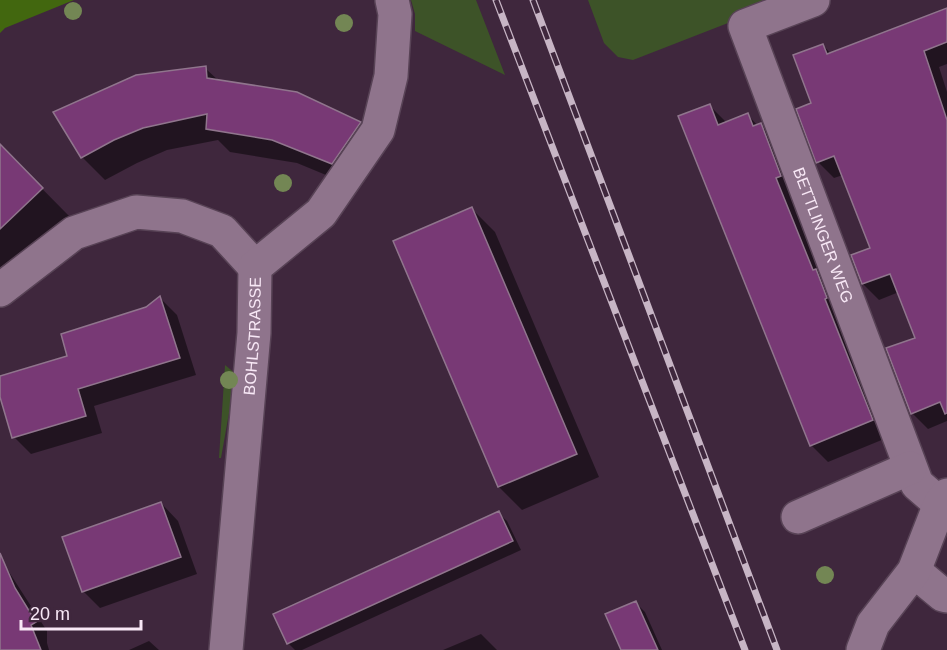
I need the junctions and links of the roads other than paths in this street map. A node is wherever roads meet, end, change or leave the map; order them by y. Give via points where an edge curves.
1 (392, 0) edge
2 (813, 0) edge
3 (255, 267) junction
4 (0, 290) edge
5 (910, 468) junction
6 (943, 500) edge
7 (798, 516) dead end
8 (914, 571) junction
9 (947, 596) edge
10 (226, 650) edge
11 (862, 650) edge

1 - 3 street, BOHLSTRASSE via 395,14 391,76 378,130 321,213
2 - 5 street, BETTLINGER WEG via 744,26
3 - 4 street via 222,231 182,216 136,212 74,233
3 - 10 street, BOHLSTRASSE via 254,333
5 - 6 street, BETTLINGER WEG via 916,484
5 - 7 street
6 - 8 street, BETTLINGER WEG
8 - 9 street
8 - 11 street, BETTLINGER WEG via 873,624

